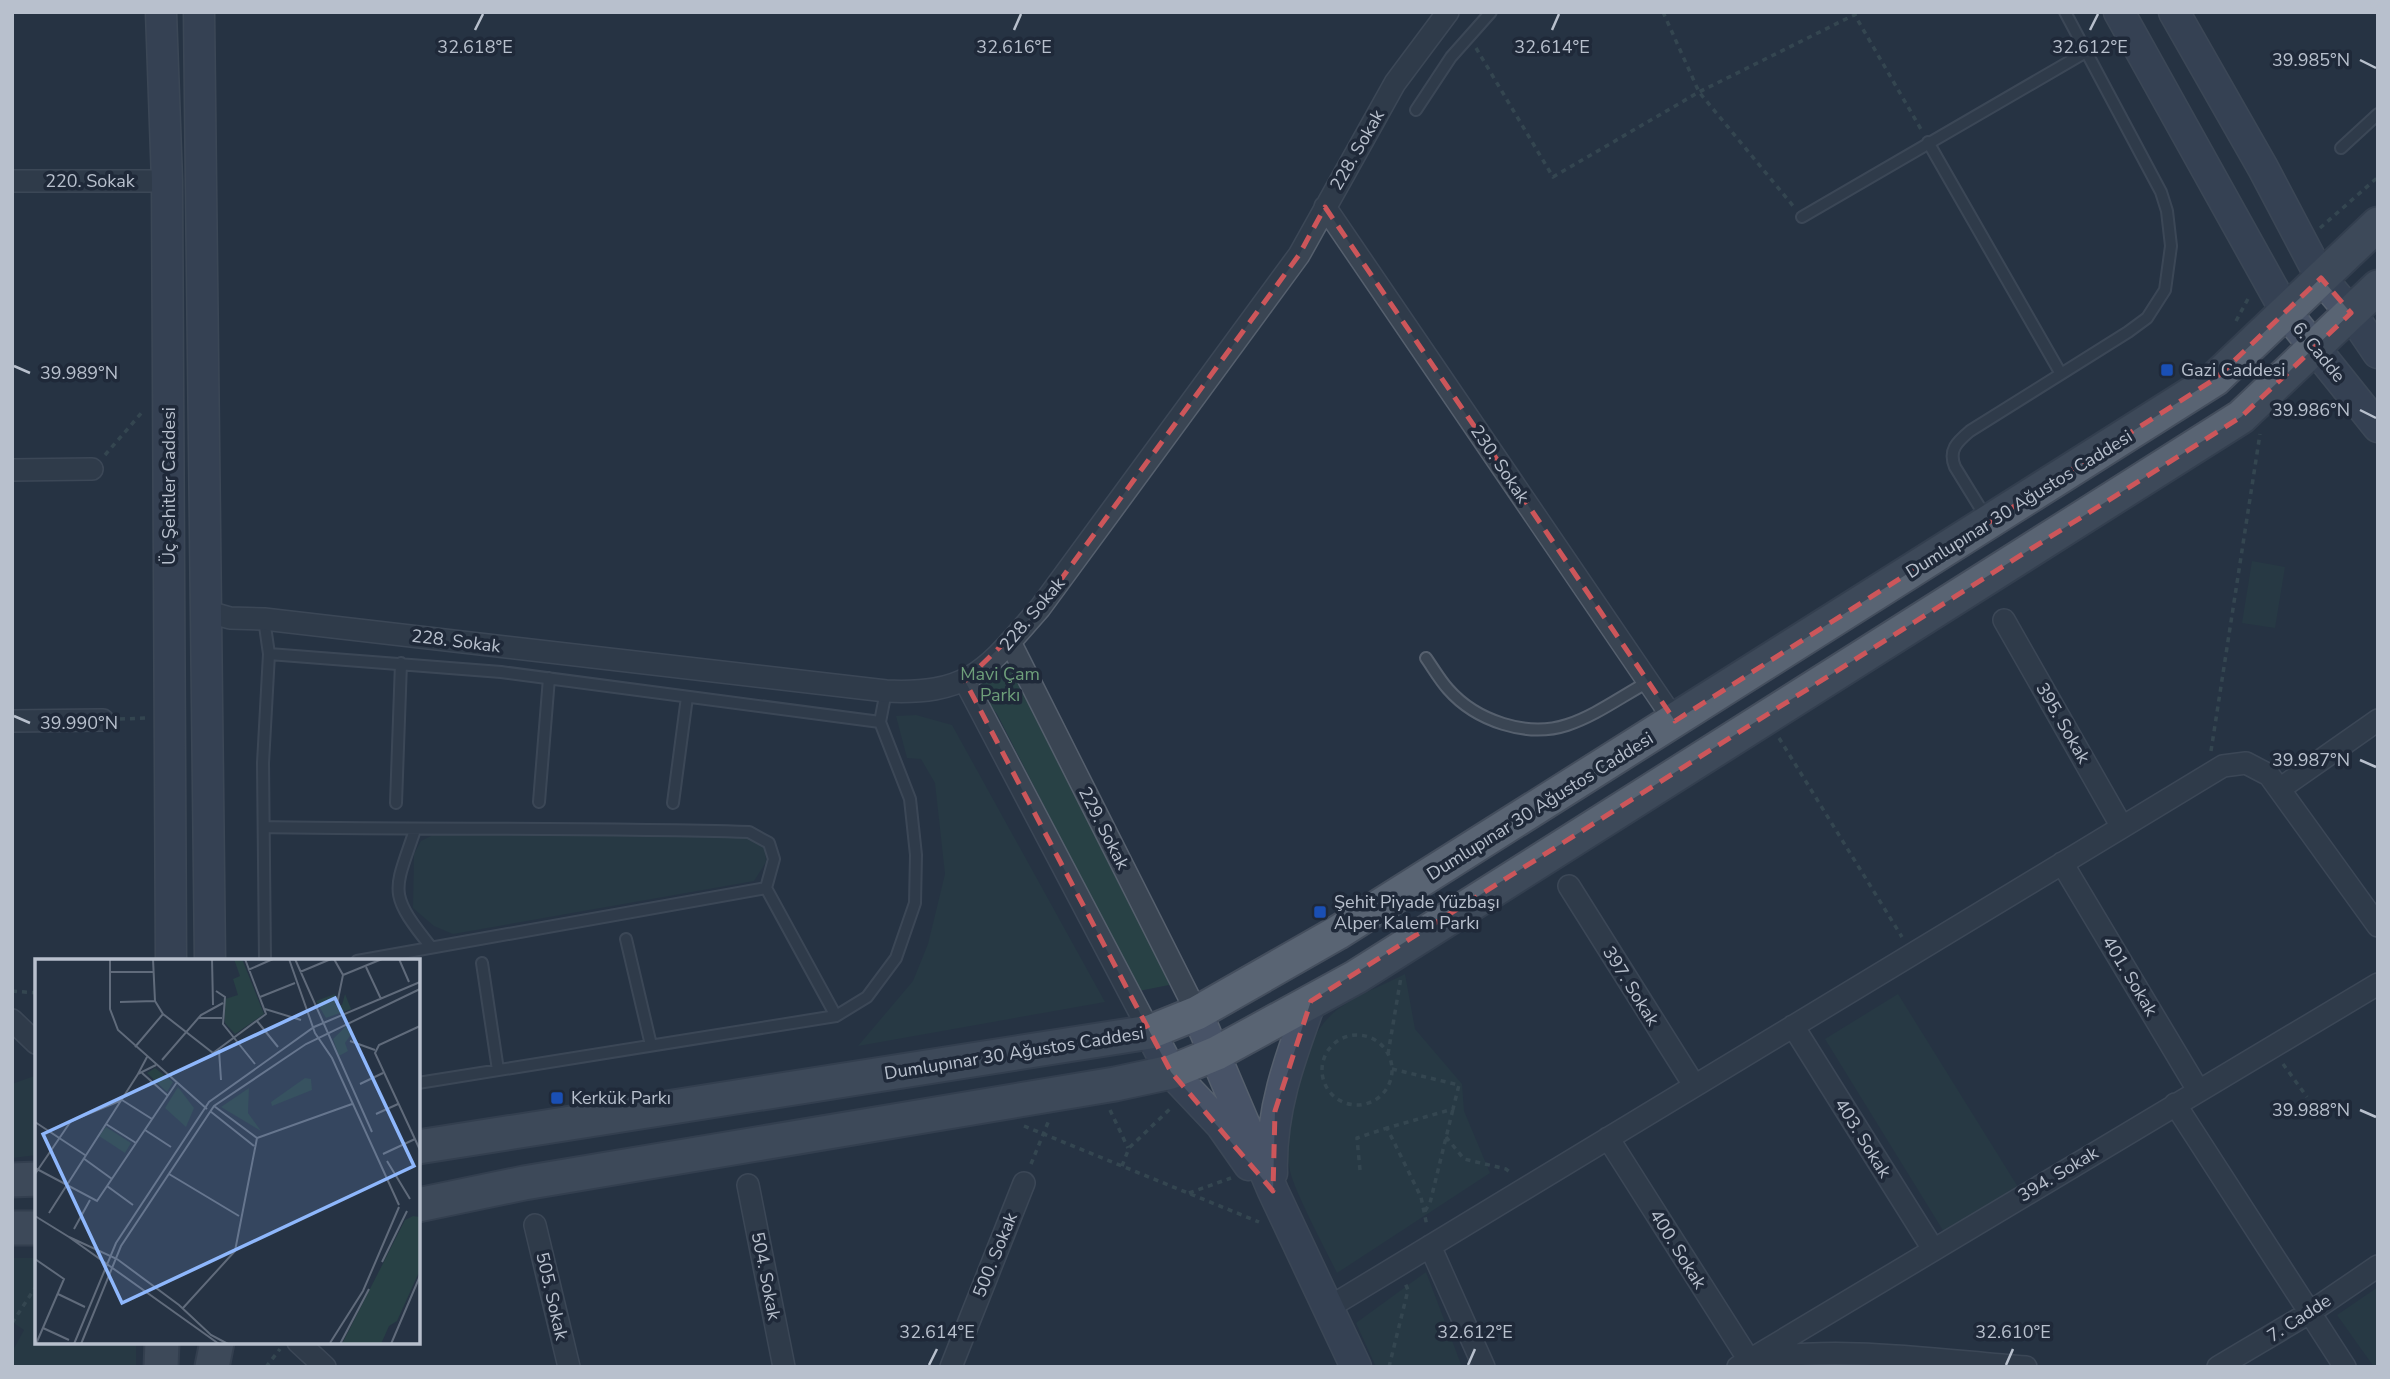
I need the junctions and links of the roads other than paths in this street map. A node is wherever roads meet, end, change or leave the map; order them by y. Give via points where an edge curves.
1 (161, 12) edge
2 (199, 12) edge
3 (1448, 12) edge
4 (1491, 12) edge
5 (2065, 12) edge
6 (2119, 12) edge
7 (2174, 12) edge
8 (2086, 52) junction
9 (1416, 110) dead end
10 (2378, 114) edge
11 (1928, 142) junction
12 (2341, 148) dead end
13 (12, 181) edge
14 (167, 181) junction
15 (1325, 206) junction
16 (1802, 217) road end
17 (2378, 224) edge
18 (2321, 278) junction
19 (2378, 287) edge
20 (2286, 312) junction
21 (2351, 313) junction
22 (2316, 346) junction
23 (2378, 353) edge
24 (2060, 374) junction
25 (2378, 427) edge
26 (92, 469) road end
27 (12, 470) edge
28 (1990, 523) junction
29 (209, 612) junction
30 (264, 619) junction
31 (2004, 620) dead end
32 (1010, 642) junction
33 (269, 654) junction
34 (1426, 658) dead end
35 (401, 663) junction
36 (549, 678) junction
37 (965, 681) junction
38 (1648, 682) junction
39 (886, 691) junction
40 (687, 696) junction
41 (103, 720) road end
42 (2378, 720) edge
43 (12, 721) edge
44 (1675, 721) junction
45 (880, 722) junction
46 (2281, 788) junction
47 (539, 802) dead end
48 (397, 803) dead end
49 (673, 803) dead end
50 (264, 827) junction
51 (2122, 827) junction
52 (415, 830) junction
53 (2063, 863) junction
54 (1569, 886) dead end
55 (766, 888) junction
56 (2378, 926) edge
57 (626, 939) dead end
58 (431, 947) junction
59 (171, 959) edge
60 (210, 959) edge
61 (265, 959) edge
62 (368, 959) edge
63 (482, 963) dead end
64 (2378, 984) edge
65 (1311, 1001) junction
66 (1197, 1013) junction
67 (836, 1016) junction
68 (12, 1020) edge
69 (1793, 1026) junction
70 (1150, 1032) junction
71 (35, 1042) edge
72 (651, 1045) junction
73 (1217, 1053) junction
74 (498, 1070) junction
75 (1171, 1072) junction
76 (420, 1083) edge
77 (1694, 1085) junction
78 (2198, 1090) junction
79 (2175, 1104) junction
80 (1608, 1138) junction
81 (420, 1147) edge
82 (35, 1179) edge
83 (12, 1180) edge
84 (1263, 1180) junction
85 (1024, 1183) road end
86 (748, 1185) dead end
87 (420, 1205) edge
88 (535, 1225) dead end
89 (12, 1228) edge
90 (35, 1228) edge
91 (1430, 1246) junction
92 (1933, 1249) junction
93 (2378, 1266) edge
94 (1328, 1308) junction
95 (2309, 1313) junction
96 (162, 1344) edge
97 (217, 1344) edge
98 (300, 1344) edge
99 (1744, 1363) edge
100 (161, 1367) edge
101 (212, 1367) edge
102 (326, 1367) edge
103 (569, 1367) edge
104 (784, 1367) edge
105 (951, 1367) edge
106 (1356, 1367) edge
107 (1484, 1367) edge
108 (2026, 1367) edge
109 (2218, 1367) edge
110 (2345, 1367) edge

1 - 14 main road, Üç Şehitler Caddesi
2 - 29 main road, Üç Şehitler Caddesi
3 - 15 street, 228. Sokak via 1395,83
4 - 9 lane via 1468,35
5 - 8 lane
6 - 20 main road
7 - 18 main road
8 - 11 lane
8 - 24 lane via 2161,192 2171,246 2165,290 2147,317
10 - 12 lane
11 - 16 lane
11 - 24 lane
13 - 14 street, 220. Sokak
14 - 59 main road, Üç Şehitler Caddesi
15 - 32 street, 228. Sokak via 1299,255 1040,608
15 - 38 street, 230. Sokak
17 - 18 main road, Dumlupınar 30 Ağustos Caddesi
18 - 20 main road, Dumlupınar 30 Ağustos Caddesi
18 - 21 main road
19 - 21 main road
20 - 22 main road, 6. Cadde
20 - 28 main road, Dumlupınar 30 Ağustos Caddesi via 2215,379
21 - 22 main road
21 - 23 main road
22 - 25 main road, 6. Cadde
22 - 65 main road via 2241,418 1391,955
24 - 28 lane via 1955,444 1955,467
26 - 27 street
28 - 44 main road, Dumlupınar 30 Ağustos Caddesi
29 - 30 street, 228. Sokak
29 - 60 main road, Üç Şehitler Caddesi
30 - 33 lane
30 - 39 street, 228. Sokak
31 - 51 street, 395. Sokak
32 - 37 street, 228. Sokak
32 - 66 street, 229. Sokak
33 - 35 lane
33 - 50 lane
34 - 38 lane via 1449,691 1480,714 1503,725 1542,731 1569,724
35 - 36 lane
35 - 48 lane
36 - 40 lane
36 - 47 lane
37 - 39 street, 228. Sokak via 937,691
37 - 70 street
38 - 44 street, 230. Sokak
39 - 45 lane
40 - 45 lane
40 - 49 lane
41 - 43 street
42 - 46 street
44 - 66 main road, Dumlupınar 30 Ağustos Caddesi via 1291,961
45 - 67 lane via 910,799 915,903 896,958 867,997
46 - 51 street via 2269,775 2246,763 2223,766
46 - 56 street
50 - 52 lane
50 - 61 lane
51 - 53 street
52 - 55 lane via 538,827 749,832 769,843 774,859
52 - 58 lane via 396,885 400,903
53 - 69 street
53 - 78 street, 401. Sokak
54 - 77 street, 397. Sokak
55 - 58 lane
55 - 67 lane
57 - 72 lane
58 - 62 lane
63 - 74 lane
64 - 78 street, 394. Sokak
65 - 73 main road
65 - 84 main road via 1284,1076
66 - 70 main road, Dumlupınar 30 Ağustos Caddesi
66 - 73 main road
67 - 72 lane
68 - 71 street
69 - 77 street
69 - 92 street, 403. Sokak
70 - 75 main road
70 - 81 main road, Dumlupınar 30 Ağustos Caddesi
72 - 74 lane
73 - 75 main road
73 - 84 main road
74 - 76 lane
75 - 84 main road via 1221,1125
75 - 87 main road via 524,1182
77 - 80 street
78 - 79 street, 394. Sokak
79 - 92 street, 394. Sokak
79 - 95 street
80 - 91 street
80 - 99 street, 400. Sokak
82 - 83 main road
84 - 94 main road
85 - 105 street, 500. Sokak
86 - 104 street, 504. Sokak
88 - 103 street, 505. Sokak
89 - 90 main road
91 - 94 street
91 - 107 street
92 - 99 street, 394. Sokak
93 - 95 street, 7. Cadde
94 - 106 main road
95 - 109 street, 7. Cadde
95 - 110 street
96 - 100 main road
97 - 101 main road
98 - 102 street
99 - 108 street via 1784,1354 1839,1352

